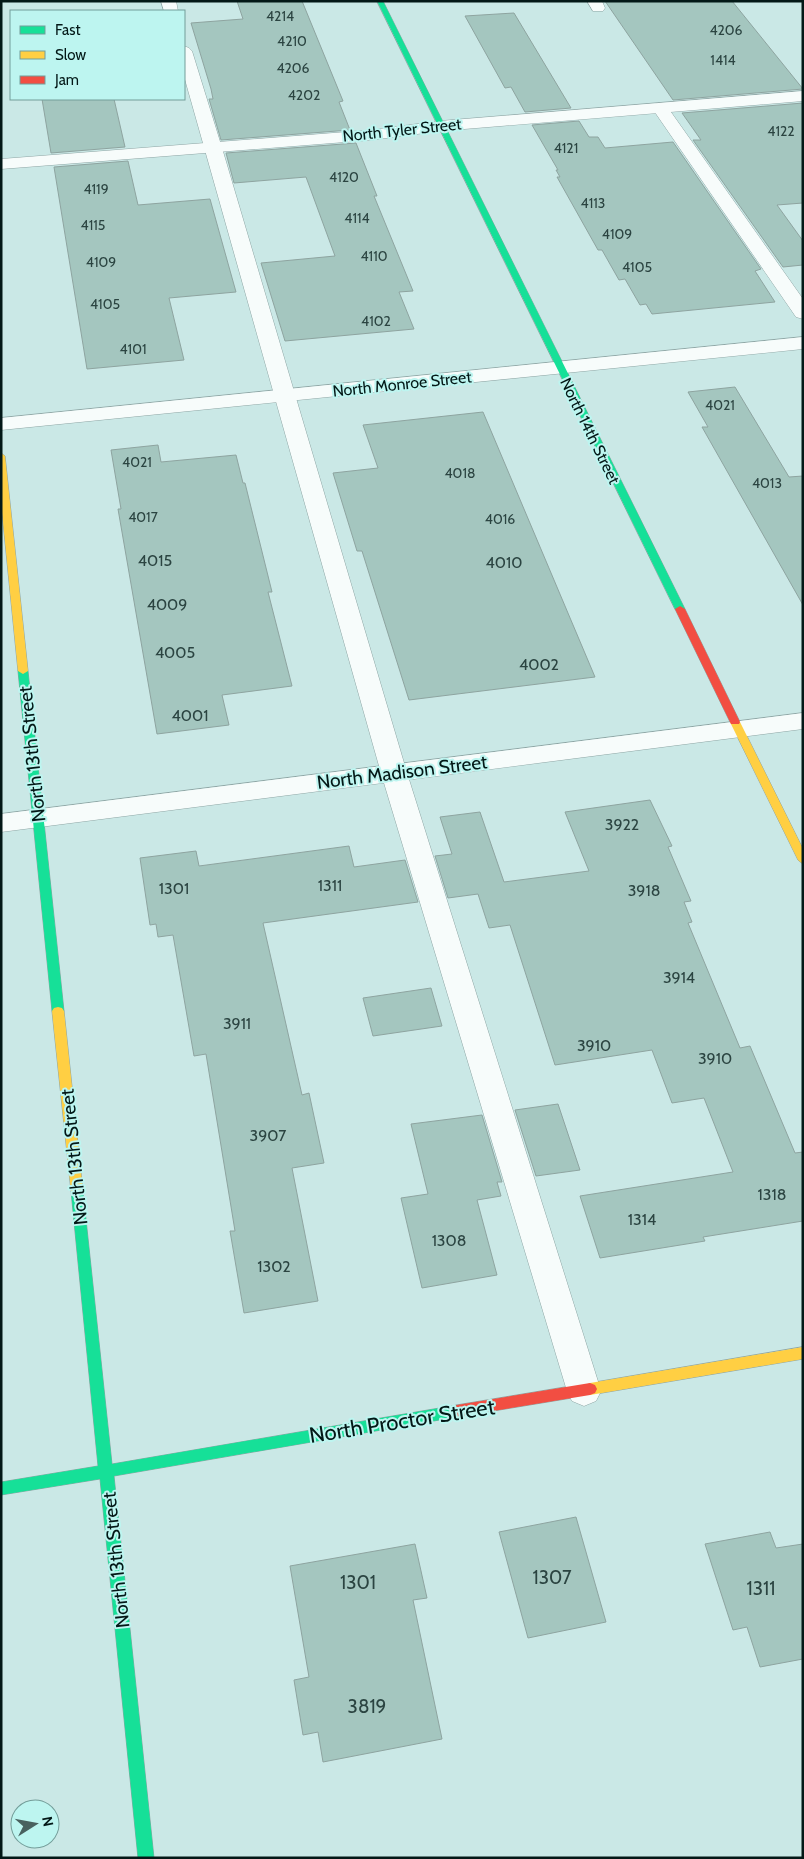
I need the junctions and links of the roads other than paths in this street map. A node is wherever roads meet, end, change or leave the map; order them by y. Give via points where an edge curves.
1 (380, 1) edge
2 (185, 53) edge
3 (803, 96) edge
4 (660, 108) junction
5 (440, 126) junction
6 (214, 148) junction
7 (1, 164) edge
8 (803, 313) edge
9 (803, 343) edge
10 (559, 367) junction
11 (284, 396) junction
12 (1, 424) edge
13 (1, 456) edge
14 (803, 721) edge
15 (737, 729) junction
16 (394, 773) junction
17 (39, 818) junction
18 (1, 823) edge
19 (803, 860) edge
20 (803, 1353) edge
21 (584, 1391) junction
22 (106, 1469) junction
23 (1, 1489) edge
24 (146, 1858) edge

1 - 5 street, North 14th Street
2 - 6 street
3 - 4 street, North Tyler Street
4 - 5 street, North Tyler Street
4 - 8 street
5 - 6 street, North Tyler Street
5 - 10 street, North 14th Street
6 - 7 street, North Tyler Street
6 - 11 street
9 - 10 street, North Monroe Street
10 - 11 street, North Monroe Street
10 - 15 street, North 14th Street
11 - 12 street, North Monroe Street
11 - 16 street
13 - 17 street, North 13th Street
14 - 15 street, North Madison Street
15 - 16 street, North Madison Street
15 - 19 street, North 14th Street
16 - 17 street, North Madison Street
16 - 21 street
17 - 18 street, North Madison Street
17 - 22 street, North 13th Street
20 - 21 street, North Proctor Street
21 - 22 street, North Proctor Street
22 - 23 street, North Proctor Street
22 - 24 street, North 13th Street

